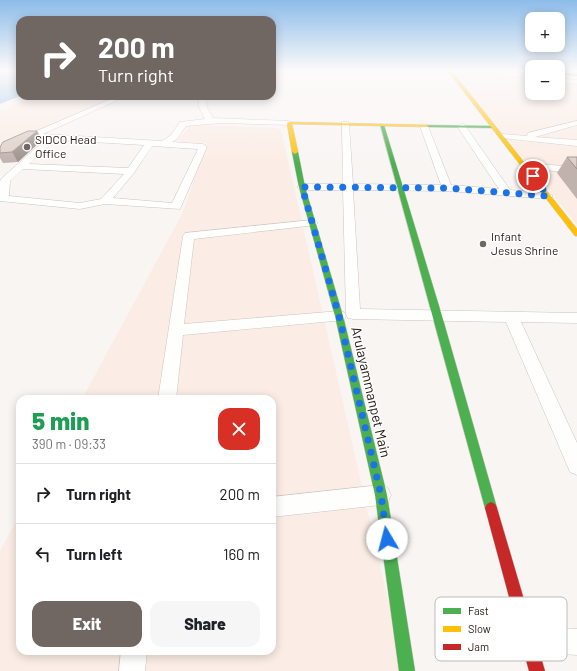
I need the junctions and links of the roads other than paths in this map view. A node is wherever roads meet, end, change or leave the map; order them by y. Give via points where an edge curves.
1 (112, 101) edge
2 (202, 101) edge
3 (474, 101) edge
4 (210, 121) junction
5 (289, 123) junction
6 (344, 124) junction
7 (577, 124) edge
8 (382, 125) junction
9 (424, 126) junction
10 (461, 126) junction
11 (494, 127) junction
12 (32, 136) junction
13 (502, 136) junction
14 (519, 138) junction
15 (52, 139) junction
16 (150, 143) junction
17 (577, 143) edge
18 (164, 144) junction
19 (0, 150) edge
20 (20, 166) junction
21 (526, 166) junction
22 (577, 170) edge
23 (131, 171) junction
24 (302, 187) junction
25 (347, 187) junction
26 (400, 187) junction
27 (447, 188) junction
28 (506, 192) junction
29 (548, 196) junction
30 (105, 201) junction
31 (312, 223) junction
32 (577, 234) edge
33 (346, 315) junction
34 (438, 316) junction
35 (511, 317) junction
36 (577, 318) edge
37 (176, 330) junction
38 (168, 395) edge
39 (577, 465) edge
40 (381, 495) junction
41 (276, 507) edge
42 (517, 597) edge
43 (567, 641) edge
44 (577, 642) edge
45 (134, 655) edge
46 (534, 661) edge
47 (132, 671) edge
48 (407, 671) edge
49 (537, 671) edge

1 - 12 street
2 - 4 street
3 - 11 street
4 - 5 street
4 - 18 street via 183,124 172,140
5 - 6 street
5 - 24 street, Arulayammanpet Main
6 - 8 street
6 - 25 street
7 - 14 street
8 - 9 street
8 - 26 street
9 - 10 street
9 - 27 street
10 - 11 street
10 - 28 street
11 - 13 street
12 - 15 street
12 - 19 street
13 - 14 street
13 - 21 street
14 - 17 street
15 - 16 street
15 - 20 street
16 - 18 street
16 - 23 street
18 - 30 street via 202,147 176,207
20 - 23 street
20 - 30 street via 5,180 4,200 80,206
21 - 22 street
21 - 29 street
23 - 30 street
24 - 25 street
24 - 31 street, Arulayammanpet Main
25 - 26 street
25 - 33 street
26 - 27 street
26 - 34 street
27 - 28 street
28 - 29 street
29 - 32 street
31 - 33 street, Arulayammanpet Main
31 - 37 street via 189,236
33 - 34 street
33 - 37 street
33 - 40 street, Arulayammanpet Main
34 - 35 street
34 - 42 street
35 - 36 street
35 - 39 street
37 - 38 street
40 - 41 street
40 - 48 street, Arulayammanpet Main
43 - 44 street
45 - 47 street
46 - 49 street

